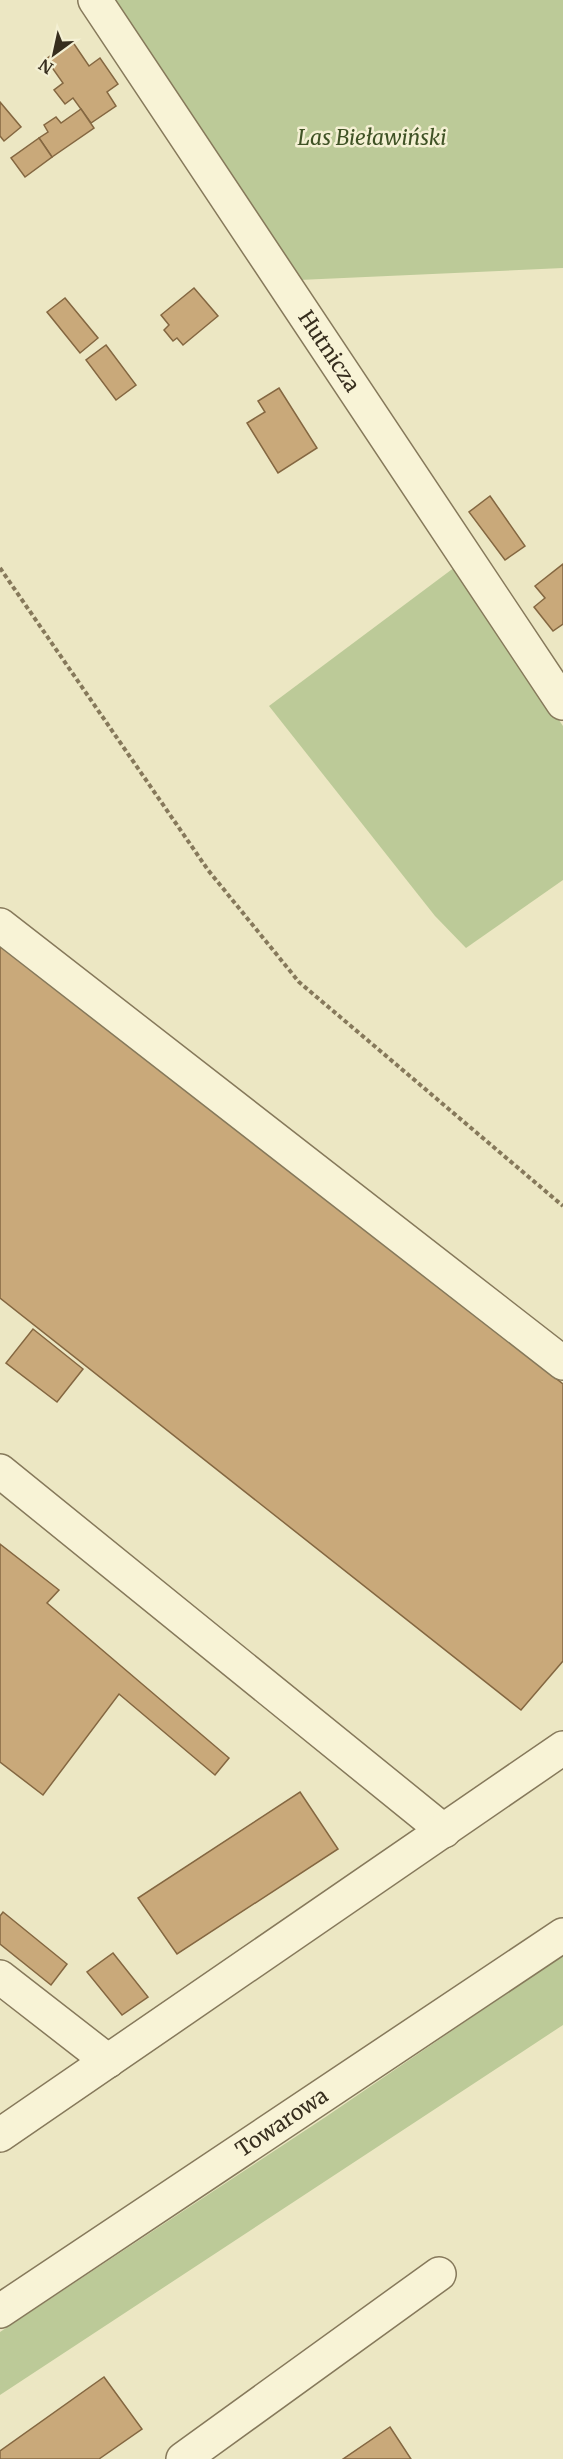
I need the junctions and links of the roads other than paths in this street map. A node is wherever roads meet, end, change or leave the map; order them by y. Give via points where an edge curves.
1 (95, 0) edge
2 (563, 703) edge
3 (0, 925) edge
4 (563, 1363) edge
5 (0, 1471) edge
6 (563, 1748) edge
7 (444, 1831) junction
8 (563, 1935) edge
9 (0, 1977) edge
10 (108, 2061) junction
11 (0, 2134) edge
12 (439, 2274) dead end
13 (0, 2312) edge
14 (183, 2459) edge

1 - 2 street, Hutnicza
3 - 4 street
5 - 7 street
6 - 7 street
7 - 10 street
8 - 13 street, Towarowa
9 - 10 street
10 - 11 street
12 - 14 street

